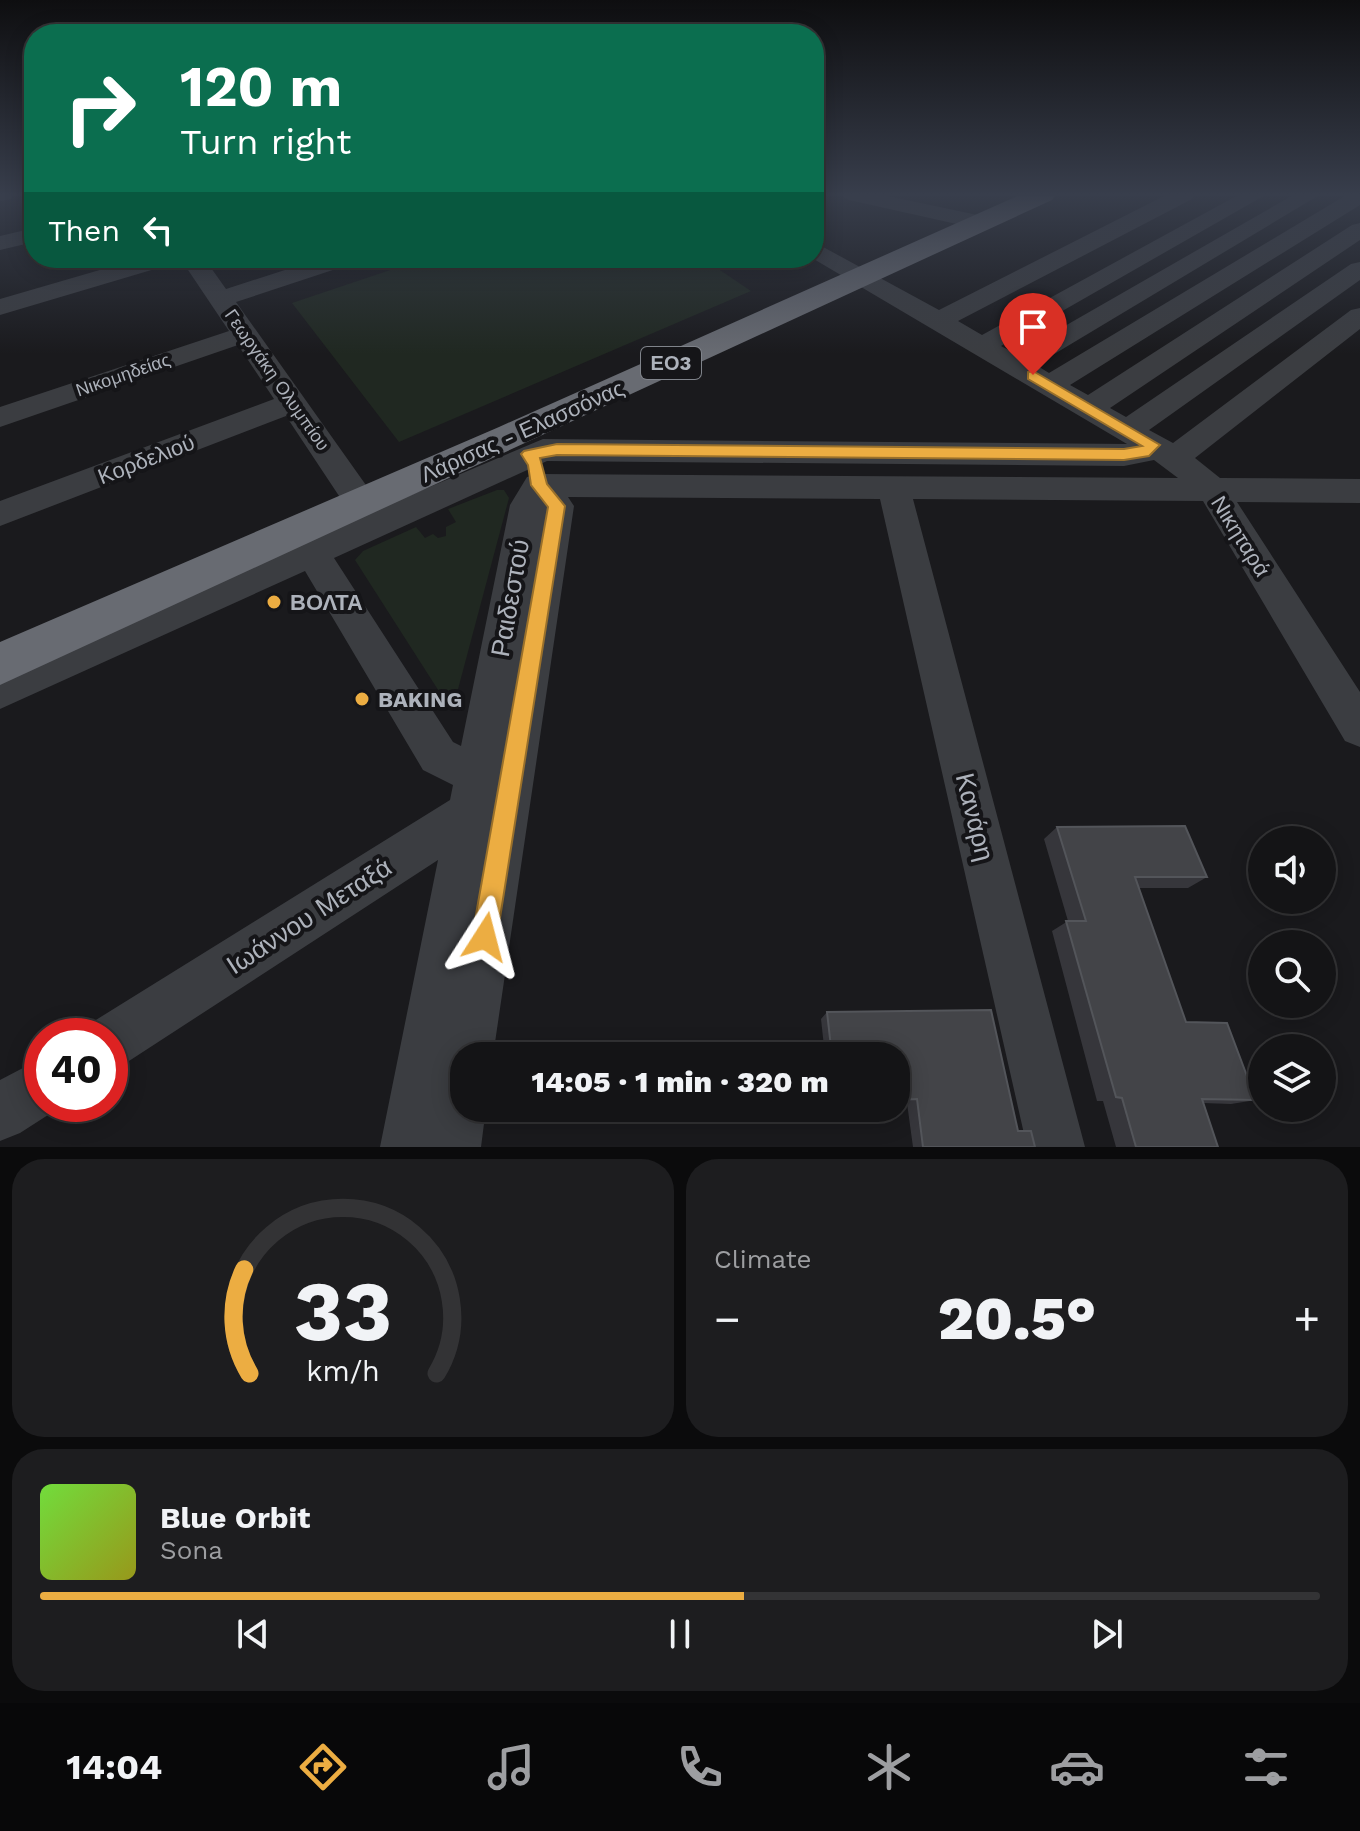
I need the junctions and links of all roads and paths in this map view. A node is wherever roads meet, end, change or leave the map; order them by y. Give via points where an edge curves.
1 (923, 248) edge
2 (1080, 248) edge
3 (1159, 248) edge
4 (1218, 248) edge
5 (1275, 248) edge
6 (1333, 248) edge
7 (824, 255) edge
8 (133, 268) edge
9 (199, 268) edge
10 (315, 268) edge
11 (1360, 269) edge
12 (861, 276) junction
13 (220, 299) junction
14 (0, 307) edge
15 (1360, 316) edge
16 (938, 321) junction
17 (245, 334) junction
18 (981, 346) junction
19 (1015, 366) junction
20 (1050, 385) junction
21 (292, 403) junction
22 (1089, 408) junction
23 (0, 417) edge
24 (1152, 445) junction
25 (527, 458) junction
26 (893, 486) junction
27 (1213, 490) junction
28 (1360, 491) edge
29 (361, 503) junction
30 (0, 514) edge
31 (306, 540) junction
32 (0, 664) edge
33 (0, 691) edge
34 (1360, 728) edge
35 (485, 792) junction
36 (128, 1030) edge
37 (467, 1042) edge
38 (24, 1098) edge
39 (0, 1113) edge
40 (456, 1122) edge
41 (409, 1147) edge
42 (452, 1147) edge
43 (1056, 1147) edge

1 - 12 highway, Λάρισας - Ελασσόνας / ΕΟ3
2 - 16 street
3 - 18 street
4 - 19 street
5 - 20 street
6 - 22 street
7 - 12 street, Νικηταρά
8 - 14 street
9 - 13 street, Γεωργάκη Ολυμπίου
10 - 13 street
11 - 24 street
12 - 16 street, Νικηταρά
12 - 25 highway, Λάρισας - Ελασσόνας / ΕΟ3
13 - 17 street, Γεωργάκη Ολυμπίου
15 - 24 street
16 - 18 street, Νικηταρά
17 - 21 street, Γεωργάκη Ολυμπίου
17 - 23 street, Νικομηδείας
18 - 19 street, Νικηταρά
19 - 20 street, Νικηταρά
20 - 22 street, Νικηταρά
21 - 29 street, Γεωργάκη Ολυμπίου
21 - 30 street, Κορδελιού
22 - 24 street, Νικηταρά
24 - 25 street via 1143,453 1124,455 557,449
24 - 27 street, Νικηταρά
25 - 26 street
25 - 29 highway, Λάρισας - Ελασσόνας / ΕΟ3
25 - 31 street
25 - 35 street, Ραιδεστού via 527,505
26 - 27 street
26 - 43 street, Κανάρη
27 - 28 street
27 - 34 street, Νικηταρά
29 - 31 highway, Λάρισας - Ελασσόνας / ΕΟ3
31 - 32 highway, Λάρισας - Ελασσόνας / ΕΟ3
31 - 33 street
31 - 35 street via 438,756
35 - 36 street, Ιωάννου Μεταξά
35 - 37 street, Ραιδεστού
35 - 41 street, Ραιδεστού
38 - 39 street
40 - 42 street

